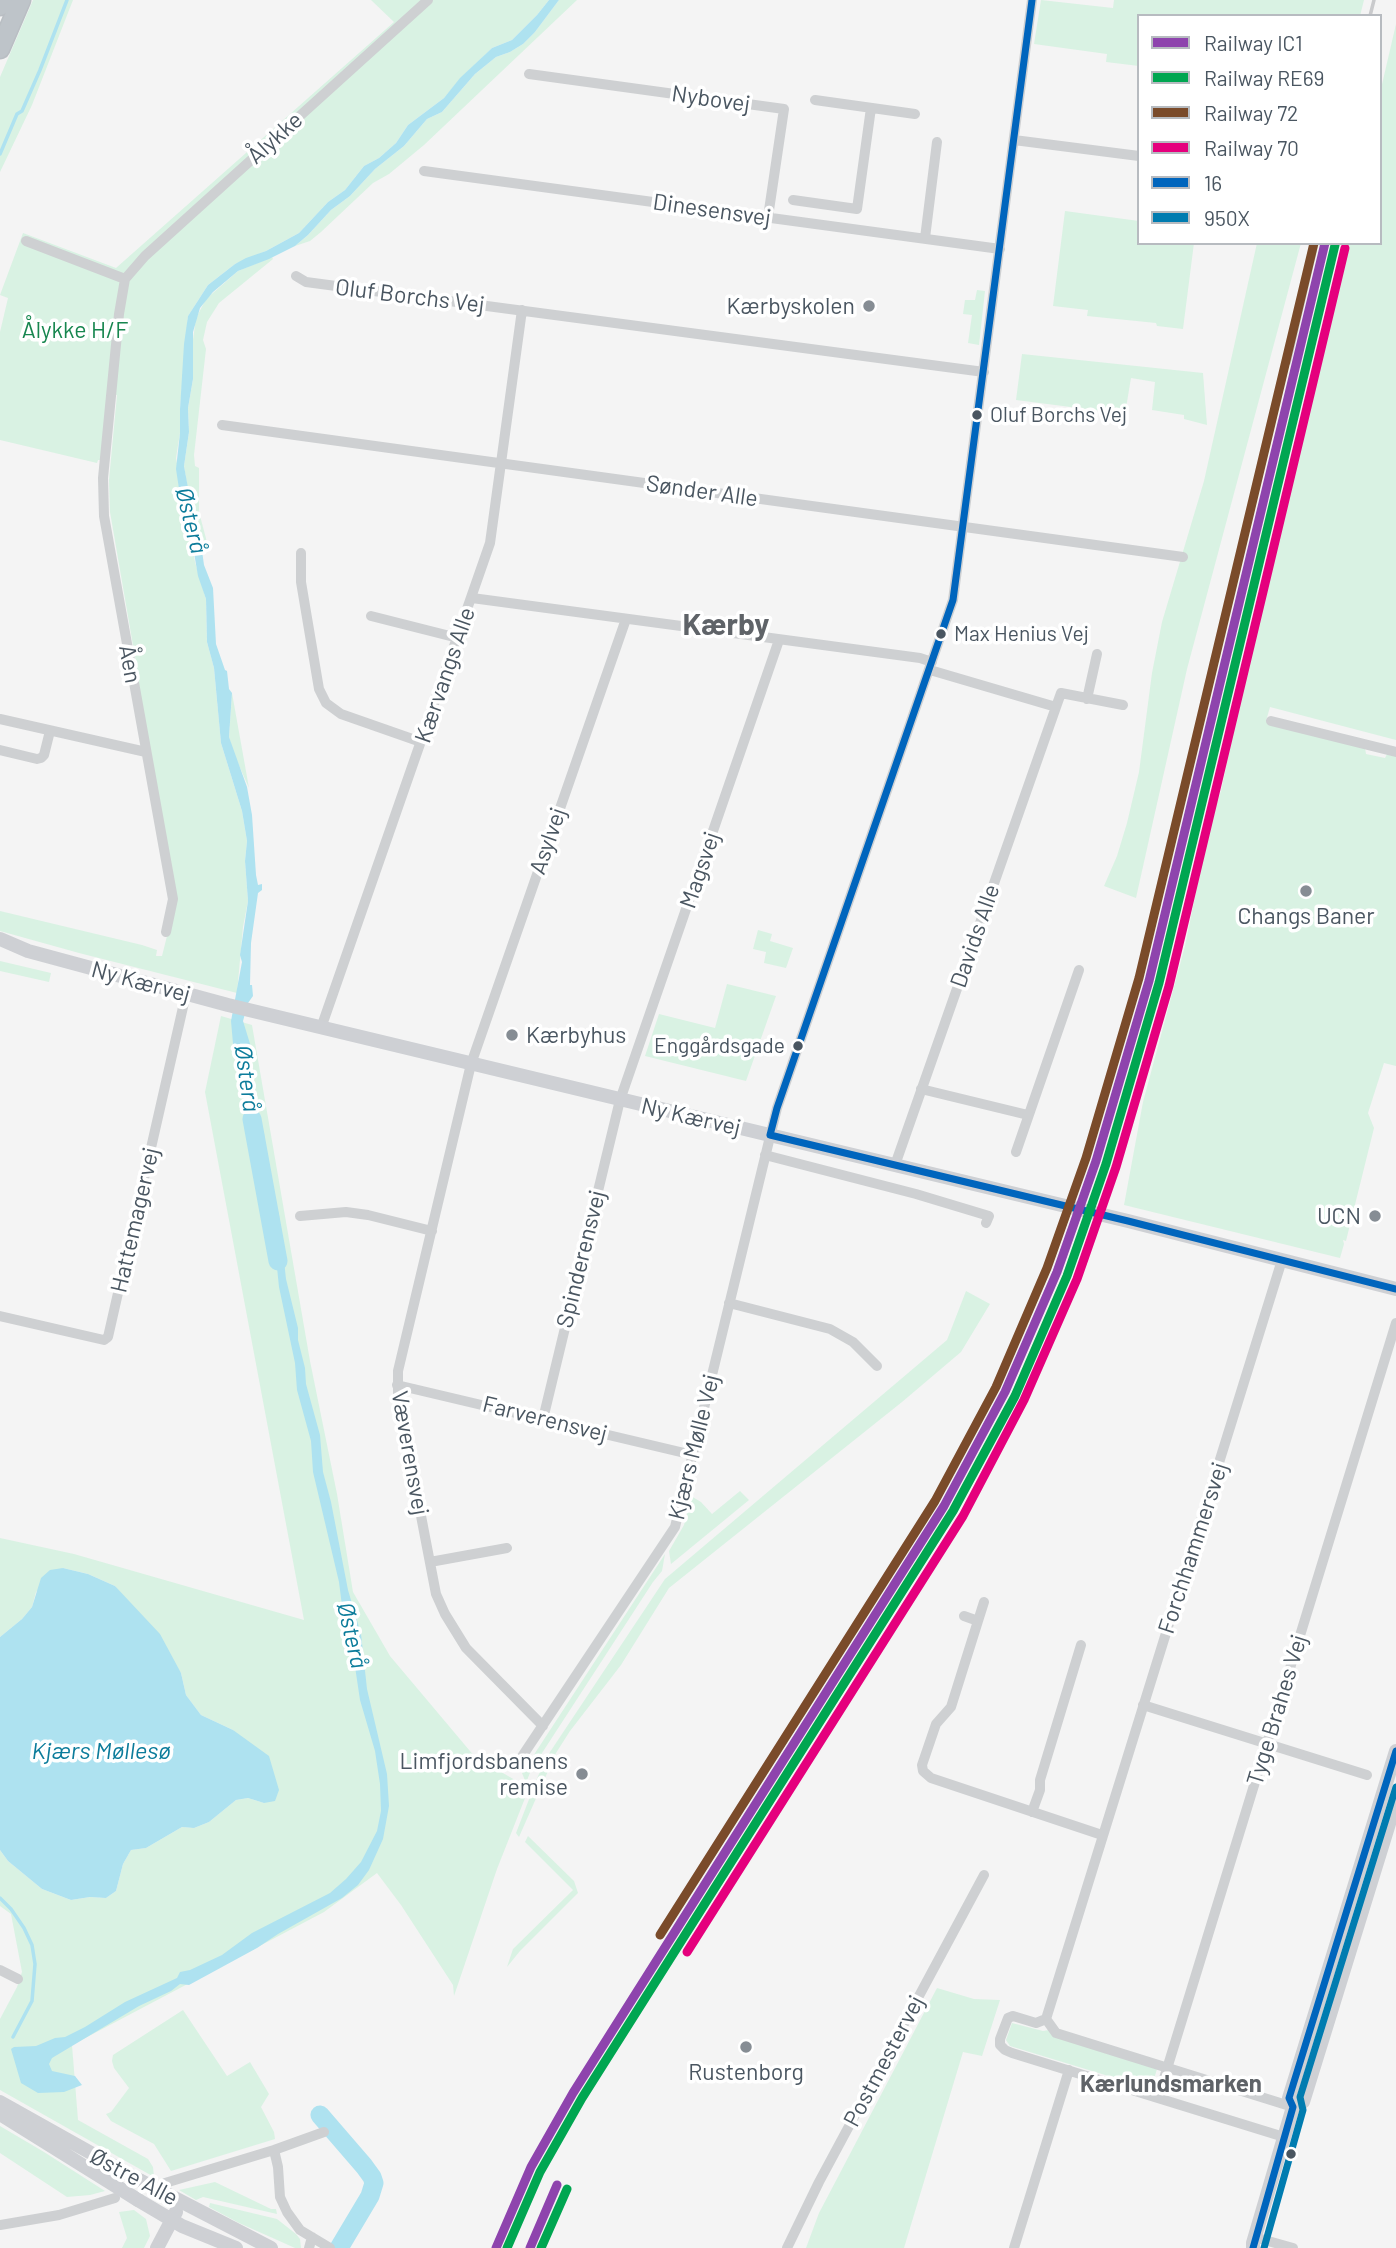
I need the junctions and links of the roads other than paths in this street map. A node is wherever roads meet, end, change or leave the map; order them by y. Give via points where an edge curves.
1 (2, 0) edge
2 (21, 0) edge
3 (428, 0) edge
4 (1032, 0) edge
5 (0, 6) edge
6 (0, 49) edge
7 (529, 74) dead end
8 (815, 100) dead end
9 (871, 108) junction
10 (915, 114) dead end
11 (1014, 140) junction
12 (937, 142) dead end
13 (1137, 156) edge
14 (424, 171) dead end
15 (793, 200) dead end
16 (858, 209) junction
17 (768, 217) junction
18 (855, 229) junction
19 (925, 239) junction
20 (26, 241) dead end
21 (1000, 249) junction
22 (296, 276) dead end
23 (125, 279) junction
24 (522, 310) junction
25 (984, 372) junction
26 (222, 425) dead end
27 (502, 463) junction
28 (963, 526) junction
29 (302, 553) dead end
30 (1183, 557) dead end
31 (472, 598) junction
32 (372, 616) dead end
33 (626, 619) junction
34 (458, 638) junction
35 (779, 640) junction
36 (1097, 654) dead end
37 (931, 666) junction
38 (1087, 699) junction
39 (1123, 705) dead end
40 (1056, 706) junction
41 (0, 719) edge
42 (1270, 720) dead end
43 (50, 731) junction
44 (421, 742) junction
45 (0, 750) edge
46 (146, 752) junction
47 (1396, 752) edge
48 (166, 932) dead end
49 (0, 939) edge
50 (0, 949) edge
51 (28, 951) junction
52 (1079, 970) dead end
53 (186, 994) junction
54 (321, 1028) junction
55 (471, 1064) junction
56 (921, 1089) junction
57 (620, 1100) junction
58 (1028, 1115) junction
59 (770, 1135) junction
60 (1016, 1152) dead end
61 (765, 1155) junction
62 (895, 1165) junction
63 (300, 1216) dead end
64 (986, 1223) dead end
65 (432, 1231) junction
66 (1282, 1260) junction
67 (1396, 1289) edge
68 (729, 1303) junction
69 (0, 1316) edge
70 (1396, 1323) edge
71 (877, 1366) dead end
72 (397, 1385) junction
73 (543, 1419) junction
74 (693, 1455) junction
75 (507, 1548) dead end
76 (430, 1562) junction
77 (984, 1602) dead end
78 (964, 1616) dead end
79 (978, 1621) junction
80 (1082, 1645) dead end
81 (1143, 1705) junction
82 (543, 1726) junction
83 (1266, 1745) junction
84 (1396, 1751) edge
85 (519, 1761) dead end
86 (1367, 1775) dead end
87 (1391, 1785) edge
88 (1396, 1801) edge
89 (1032, 1812) junction
90 (1102, 1835) junction
91 (984, 1875) dead end
92 (0, 1970) edge
93 (18, 1979) dead end
94 (1046, 2019) junction
95 (1167, 2068) junction
96 (1069, 2070) junction
97 (1158, 2098) junction
98 (0, 2102) edge
99 (1293, 2107) junction
100 (0, 2114) edge
101 (324, 2132) dead end
102 (1284, 2137) junction
103 (274, 2150) junction
104 (164, 2188) junction
105 (117, 2192) junction
106 (182, 2203) junction
107 (172, 2221) junction
108 (0, 2225) edge
109 (312, 2237) junction
110 (1252, 2244) edge
111 (157, 2248) edge
112 (236, 2248) edge
113 (271, 2248) edge
114 (309, 2248) edge
115 (330, 2248) edge
116 (787, 2248) edge
117 (1014, 2248) edge
118 (1293, 2248) edge

1 - 5 highway
2 - 6 highway
3 - 23 street, Ålykke
4 - 11 street
7 - 17 street, Nybovej via 784,109
8 - 9 street
9 - 10 street
9 - 16 street
11 - 13 street
11 - 21 street
12 - 19 street
14 - 17 street, Dinesensvej
15 - 16 street
16 - 18 street
17 - 18 street, Dinesensvej
18 - 19 street, Dinesensvej
19 - 21 street, Dinesensvej
20 - 23 street
21 - 25 street
22 - 24 street, Oluf Borchs Vej via 306,282
23 - 46 street, Åen via 103,478 104,516
24 - 25 street, Oluf Borchs Vej
24 - 27 street, Kærvangs Alle
25 - 28 street
26 - 27 street, Sønder Alle
27 - 28 street, Sønder Alle
27 - 31 street, Kærvangs Alle via 490,542
28 - 30 street, Sønder Alle
28 - 37 street via 953,600
29 - 44 street via 301,582 318,689 326,703 341,714
31 - 33 street
31 - 34 street, Kærvangs Alle
32 - 34 street
33 - 35 street
33 - 55 street, Asylvej
34 - 44 street, Kærvangs Alle
35 - 37 street via 919,658
35 - 57 street, Magsvej
36 - 38 street
37 - 40 street
37 - 59 street
38 - 39 street
38 - 40 street via 1061,693
40 - 56 street, Davids Alle
41 - 43 street
42 - 47 street
43 - 45 street via 41,758
43 - 46 street
44 - 54 street, Kærvangs Alle
46 - 48 street, Åen via 173,899
49 - 51 street, Ny Kærvej
50 - 51 street, Ny Kærvej
51 - 53 street, Ny Kærvej
52 - 58 street
53 - 54 street, Ny Kærvej
53 - 69 street, Hattemagervej via 108,1337 104,1340
54 - 55 street, Ny Kærvej
55 - 57 street, Ny Kærvej
55 - 65 street, Væverensvej
56 - 58 street
56 - 62 street, Davids Alle
57 - 59 street, Ny Kærvej
57 - 73 street, Spinderensvej
58 - 60 street
59 - 61 street, Kjærs Mølle Vej
59 - 62 street, Ny Kærvej
61 - 64 street, Ny Kærvej via 989,1216
61 - 68 street, Kjærs Mølle Vej
62 - 66 street, Ny Kærvej
63 - 65 street via 368,1214
65 - 72 street, Væverensvej
66 - 67 street, Ny Kærvej
66 - 81 street, Forchhammersvej
68 - 71 street via 830,1329 853,1342
68 - 74 street, Kjærs Mølle Vej
70 - 83 street, Tyge Brahes Vej
72 - 73 street, Farverensvej
72 - 76 street, Væverensvej
73 - 74 street, Farverensvej
74 - 82 street, Kjærs Mølle Vej via 671,1535
75 - 76 street
76 - 82 street, Væverensvej via 436,1594 466,1648
77 - 79 street
78 - 79 street
79 - 89 street via 951,1707 936,1724 923,1771 931,1778
80 - 89 street
81 - 83 street
81 - 90 street, Forchhammersvej
82 - 85 street, Kjærs Mølle Vej
83 - 86 street
83 - 95 street, Tyge Brahes Vej
84 - 87 street
87 - 99 street via 1289,2098
88 - 99 street via 1303,2102
89 - 90 street
90 - 94 street, Forchhammersvej
91 - 116 street, Postmestervej
92 - 93 street
94 - 95 street via 1056,2033
94 - 96 street via 1037,2023 1008,2018 1000,2045
95 - 97 street, Tyge Brahes Vej
95 - 99 street
96 - 97 street
96 - 117 street
97 - 102 street
98 - 104 street, Østre Alle, bridge via 141,2181
99 - 102 street
100 - 105 street, Østre Alle
101 - 103 street
102 - 110 street
103 - 104 street
103 - 109 street via 283,2205 300,2230
104 - 106 street, Østre Alle
105 - 107 street, Østre Alle, bridge
105 - 108 street via 59,2215
106 - 107 street
106 - 113 street, Østre Alle
107 - 111 street
107 - 112 street, Østre Alle
109 - 114 street
109 - 115 street
110 - 118 street

